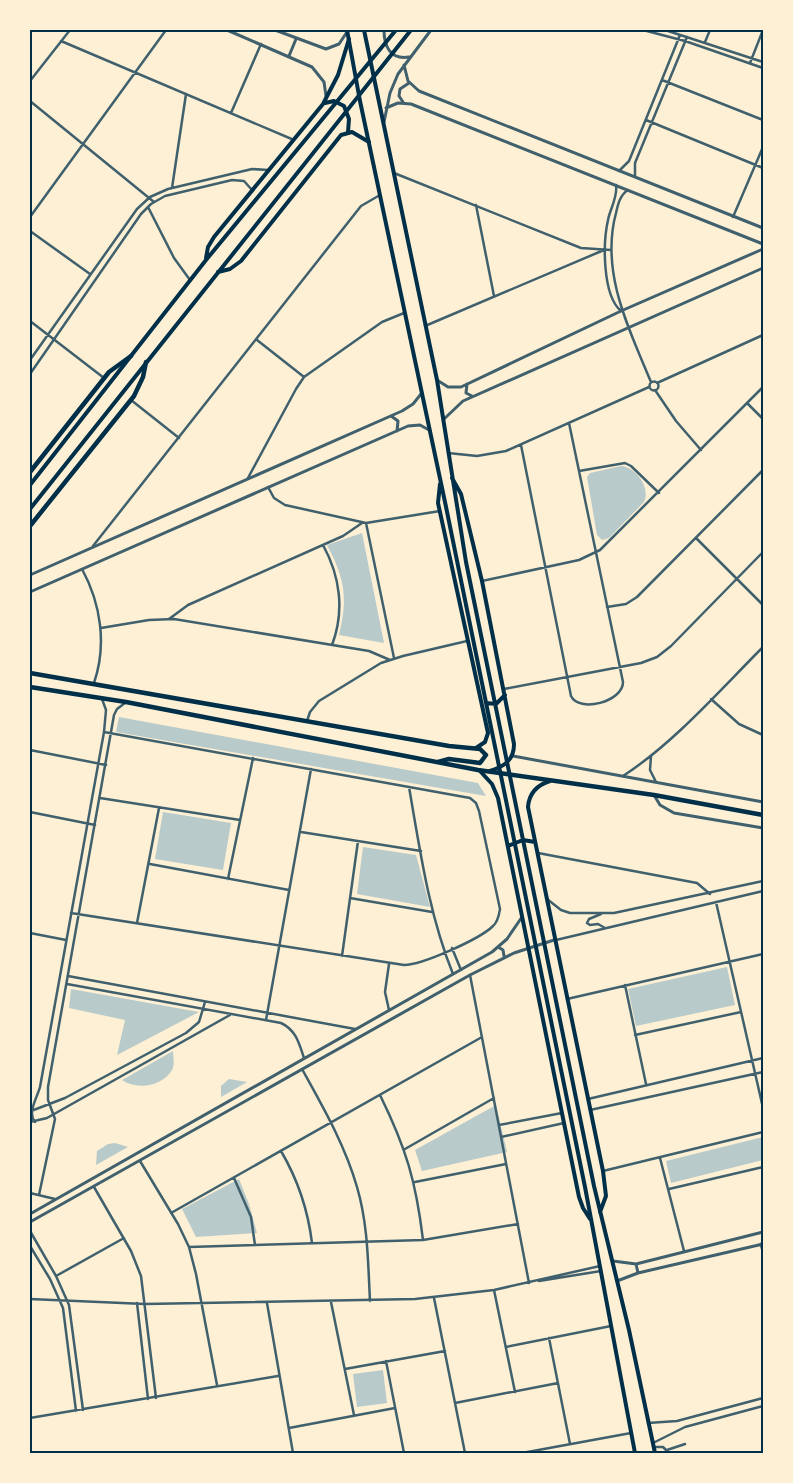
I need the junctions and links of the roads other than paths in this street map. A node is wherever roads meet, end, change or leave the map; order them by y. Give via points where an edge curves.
1 (70, 30) edge
2 (166, 30) edge
3 (227, 30) edge
4 (275, 30) edge
5 (364, 30) edge
6 (384, 30) edge
7 (396, 30) edge
8 (412, 30) edge
9 (431, 30) edge
10 (643, 30) edge
11 (665, 30) edge
12 (710, 30) edge
13 (763, 30) edge
14 (348, 31) edge
15 (680, 35) junction
16 (687, 37) junction
17 (296, 39) junction
18 (349, 39) junction
19 (678, 39) junction
20 (62, 41) junction
21 (685, 41) junction
22 (705, 42) junction
23 (260, 44) junction
24 (289, 56) junction
25 (410, 57) junction
26 (752, 58) junction
27 (763, 62) edge
28 (750, 63) junction
29 (404, 65) junction
30 (763, 68) edge
31 (135, 72) junction
32 (662, 80) junction
33 (30, 81) edge
34 (668, 82) junction
35 (410, 83) junction
36 (186, 94) junction
37 (30, 101) edge
38 (324, 102) junction
39 (404, 103) junction
40 (386, 108) junction
41 (231, 113) junction
42 (646, 120) junction
43 (763, 120) edge
44 (652, 122) junction
45 (384, 123) junction
46 (348, 132) junction
47 (294, 140) junction
48 (84, 142) junction
49 (369, 142) junction
50 (763, 147) edge
51 (755, 165) junction
52 (763, 168) edge
53 (269, 170) junction
54 (619, 171) junction
55 (394, 173) junction
56 (635, 177) junction
57 (616, 186) junction
58 (172, 188) junction
59 (628, 190) junction
60 (252, 191) junction
61 (380, 195) junction
62 (150, 197) junction
63 (154, 202) junction
64 (476, 205) junction
65 (148, 206) junction
66 (31, 214) edge
67 (733, 217) junction
68 (763, 228) edge
69 (30, 231) edge
70 (763, 244) edge
71 (582, 248) junction
72 (763, 249) edge
73 (604, 250) junction
74 (611, 250) junction
75 (579, 259) junction
76 (206, 260) junction
77 (763, 268) edge
78 (218, 272) junction
79 (90, 274) junction
80 (190, 280) junction
81 (494, 296) junction
82 (621, 311) junction
83 (404, 312) junction
84 (30, 321) edge
85 (425, 326) junction
86 (628, 329) junction
87 (48, 334) junction
88 (763, 335) edge
89 (54, 339) junction
90 (257, 340) junction
91 (131, 356) junction
92 (30, 360) edge
93 (146, 362) junction
94 (30, 374) edge
95 (304, 377) junction
96 (104, 378) junction
97 (437, 380) junction
98 (651, 382) junction
99 (657, 383) junction
100 (467, 384) junction
101 (649, 387) junction
102 (763, 387) edge
103 (655, 390) junction
104 (421, 394) junction
105 (472, 396) junction
106 (131, 400) junction
107 (747, 404) junction
108 (391, 416) junction
109 (763, 419) edge
110 (443, 420) junction
111 (570, 423) junction
112 (429, 430) junction
113 (396, 432) junction
114 (179, 438) junction
115 (520, 445) junction
116 (701, 450) junction
117 (448, 453) junction
118 (763, 470) edge
119 (579, 471) junction
120 (30, 472) edge
121 (452, 478) junction
122 (248, 479) junction
123 (441, 482) junction
124 (30, 485) edge
125 (268, 487) junction
126 (658, 493) junction
127 (30, 509) edge
128 (440, 511) junction
129 (362, 523) junction
130 (366, 524) junction
131 (30, 526) edge
132 (696, 538) junction
133 (323, 545) junction
134 (90, 548) junction
135 (596, 552) junction
136 (763, 552) edge
137 (545, 567) junction
138 (82, 569) junction
139 (30, 575) edge
140 (737, 579) junction
141 (482, 581) junction
142 (30, 592) edge
143 (763, 605) edge
144 (607, 607) junction
145 (169, 619) junction
146 (101, 628) junction
147 (468, 641) junction
148 (332, 645) junction
149 (763, 647) edge
150 (394, 658) junction
151 (390, 660) junction
152 (620, 667) junction
153 (30, 673) edge
154 (567, 677) junction
155 (93, 685) junction
156 (30, 687) edge
157 (505, 692) junction
158 (101, 698) junction
159 (480, 698) junction
160 (711, 699) junction
161 (126, 702) junction
162 (307, 721) junction
163 (104, 732) junction
164 (112, 733) junction
165 (763, 735) edge
166 (475, 748) junction
167 (30, 750) edge
168 (651, 755) junction
169 (514, 756) junction
170 (253, 758) junction
171 (438, 762) junction
172 (98, 764) junction
173 (106, 765) junction
174 (311, 769) junction
175 (478, 770) junction
176 (490, 771) junction
177 (621, 777) junction
178 (550, 780) junction
179 (657, 783) junction
180 (409, 787) junction
181 (654, 795) junction
182 (100, 798) junction
183 (763, 802) edge
184 (159, 808) junction
185 (30, 812) edge
186 (763, 815) edge
187 (240, 820) junction
188 (87, 824) junction
189 (95, 825) junction
190 (763, 828) edge
191 (301, 832) junction
192 (358, 841) junction
193 (535, 842) junction
194 (508, 846) junction
195 (421, 851) junction
196 (537, 853) junction
197 (150, 864) junction
198 (228, 879) junction
199 (763, 881) edge
200 (289, 890) junction
201 (763, 891) edge
202 (710, 894) junction
203 (545, 896) junction
204 (350, 898) junction
205 (716, 902) junction
206 (433, 912) junction
207 (71, 913) junction
208 (602, 913) junction
209 (80, 914) junction
210 (522, 916) junction
211 (137, 923) junction
212 (605, 928) junction
213 (30, 933) edge
214 (66, 940) junction
215 (554, 940) junction
216 (279, 946) junction
217 (498, 947) junction
218 (452, 948) junction
219 (529, 948) junction
220 (444, 952) junction
221 (763, 954) edge
222 (342, 956) junction
223 (504, 957) junction
224 (730, 962) junction
225 (389, 964) junction
226 (461, 970) junction
227 (453, 974) junction
228 (470, 975) junction
229 (68, 976) junction
230 (66, 984) junction
231 (625, 985) junction
232 (567, 999) junction
233 (205, 1002) junction
234 (204, 1009) junction
235 (389, 1010) junction
236 (267, 1012) junction
237 (741, 1012) junction
238 (231, 1014) junction
239 (266, 1021) junction
240 (355, 1029) junction
241 (186, 1033) junction
242 (635, 1035) junction
243 (482, 1036) junction
244 (189, 1038) junction
245 (304, 1058) junction
246 (763, 1058) edge
247 (752, 1060) junction
248 (302, 1069) junction
249 (763, 1072) edge
250 (755, 1074) junction
251 (646, 1085) junction
252 (380, 1095) junction
253 (494, 1098) junction
254 (588, 1099) junction
255 (50, 1104) junction
256 (763, 1108) edge
257 (590, 1110) junction
258 (31, 1111) edge
259 (54, 1113) junction
260 (562, 1113) junction
261 (30, 1122) edge
262 (35, 1122) junction
263 (331, 1123) junction
264 (564, 1123) junction
265 (499, 1125) junction
266 (184, 1126) junction
267 (763, 1132) edge
268 (188, 1133) junction
269 (501, 1137) junction
270 (405, 1149) junction
271 (281, 1151) junction
272 (660, 1157) junction
273 (140, 1161) junction
274 (506, 1164) junction
275 (763, 1167) edge
276 (603, 1171) junction
277 (233, 1178) junction
278 (415, 1182) junction
279 (94, 1187) junction
280 (669, 1189) junction
281 (30, 1193) edge
282 (39, 1195) junction
283 (57, 1199) junction
284 (171, 1212) junction
285 (600, 1212) junction
286 (30, 1214) edge
287 (592, 1221) junction
288 (30, 1222) edge
289 (518, 1224) junction
290 (30, 1231) edge
291 (763, 1232) edge
292 (124, 1238) junction
293 (423, 1240) junction
294 (312, 1243) junction
295 (366, 1243) junction
296 (762, 1244) edge
297 (255, 1245) junction
298 (30, 1246) edge
299 (189, 1247) junction
300 (684, 1251) junction
301 (763, 1252) edge
302 (613, 1261) junction
303 (636, 1264) junction
304 (601, 1269) junction
305 (638, 1273) junction
306 (56, 1276) junction
307 (617, 1281) junction
308 (529, 1283) junction
309 (494, 1290) junction
310 (434, 1298) junction
311 (30, 1299) edge
312 (61, 1301) junction
313 (68, 1301) junction
314 (370, 1301) junction
315 (331, 1302) junction
316 (201, 1303) junction
317 (267, 1303) junction
318 (136, 1304) junction
319 (145, 1304) junction
320 (611, 1326) junction
321 (549, 1338) junction
322 (506, 1347) junction
323 (445, 1350) junction
324 (386, 1362) junction
325 (345, 1369) junction
326 (278, 1376) junction
327 (558, 1384) junction
328 (216, 1386) junction
329 (515, 1392) junction
330 (156, 1398) junction
331 (763, 1398) edge
332 (148, 1399) junction
333 (455, 1403) junction
334 (763, 1406) edge
335 (395, 1408) junction
336 (83, 1410) junction
337 (76, 1411) junction
338 (354, 1415) junction
339 (30, 1418) edge
340 (677, 1421) junction
341 (648, 1423) junction
342 (288, 1428) junction
343 (679, 1429) junction
344 (631, 1432) junction
345 (570, 1444) junction
346 (684, 1444) dead end
347 (653, 1445) junction
348 (668, 1451) edge
349 (293, 1453) edge
350 (404, 1453) edge
351 (465, 1453) edge
352 (522, 1453) edge
353 (635, 1453) edge
354 (655, 1453) edge

1 - 20 street
2 - 31 street
3 - 23 street
4 - 17 street
5 - 45 main road
6 - 25 street via 389,52 397,57
7 - 76 main road
8 - 78 main road
9 - 25 street
10 - 19 street
11 - 15 street
12 - 22 street
13 - 26 street
14 - 17 street via 340,44 326,49
14 - 18 main road
15 - 16 street
15 - 19 street
16 - 21 street
16 - 22 street
17 - 24 street
18 - 38 main road via 338,75
18 - 49 main road
19 - 21 street
19 - 32 street
20 - 31 street
20 - 33 street
21 - 28 street
21 - 34 street
22 - 26 street
23 - 24 street
23 - 41 street
24 - 38 street via 319,73 325,86
25 - 29 street
26 - 27 street
26 - 28 street
28 - 30 street
29 - 35 street
29 - 40 street
31 - 36 street
31 - 48 street
32 - 34 street
32 - 42 street
34 - 43 street
34 - 44 street
35 - 39 street via 400,89
35 - 54 street via 419,91
36 - 41 street
36 - 58 street
37 - 48 street
38 - 46 main road via 334,101 344,106 349,118
38 - 47 main road
39 - 40 street
39 - 57 street
40 - 45 street
41 - 47 street
42 - 44 street
42 - 54 street via 629,161
44 - 51 street
44 - 56 street via 634,165
45 - 55 main road
46 - 49 main road
46 - 78 main road via 340,137 241,261
47 - 53 main road
48 - 62 street
48 - 66 street
49 - 61 main road
50 - 51 street
51 - 52 street
51 - 67 street
53 - 58 street via 254,168
53 - 60 main road
54 - 56 street
55 - 64 street
55 - 85 main road
56 - 67 street
57 - 59 street
57 - 73 street
58 - 62 street
59 - 70 street
59 - 74 street via 618,204
60 - 63 street via 246,183 235,179 173,193
60 - 76 main road via 212,240
61 - 83 main road
61 - 90 street via 361,206
62 - 63 street
62 - 79 street via 137,209
63 - 65 street
64 - 71 street
64 - 81 street
65 - 80 street via 174,258
65 - 89 street
67 - 68 street
69 - 79 street
71 - 73 street
71 - 75 street
72 - 82 street
73 - 74 street
73 - 75 street
73 - 82 street via 609,284 615,305
74 - 82 street via 612,272
75 - 81 street
76 - 80 main road
77 - 86 street
78 - 93 main road
79 - 87 street
80 - 91 main road
81 - 85 street
82 - 86 street
82 - 100 street
83 - 95 street via 382,322
83 - 104 main road
84 - 87 street
85 - 97 main road
86 - 98 street
86 - 105 street
87 - 89 street
87 - 92 street
88 - 99 street
89 - 94 street
89 - 96 street
90 - 95 street
90 - 114 street
91 - 96 highway
91 - 124 main road
93 - 106 highway via 142,382
93 - 127 main road
95 - 122 street
96 - 120 highway
97 - 100 street via 450,388
97 - 110 main road
98 - 99 street
98 - 101 street
99 - 103 street
100 - 105 street via 466,392
101 - 103 street
101 - 111 street
102 - 107 street
103 - 116 street
104 - 108 street via 411,406
104 - 112 main road
105 - 110 street via 456,405
106 - 114 street
106 - 131 highway
107 - 109 street
107 - 116 street
108 - 113 street via 398,422
108 - 122 street
110 - 117 main road
111 - 115 street
111 - 119 street
112 - 113 street via 414,425
112 - 123 main road
113 - 125 street
114 - 134 street
115 - 117 street via 489,455
115 - 137 street
116 - 126 street
117 - 121 main road
118 - 132 street
119 - 126 street via 625,463
119 - 135 street
121 - 141 main road via 461,494
121 - 285 main road via 466,562
122 - 134 street
123 - 128 main road via 438,496
123 - 287 main road
125 - 129 street via 274,498 285,505
125 - 138 street
126 - 135 street
128 - 130 street
128 - 147 main road
129 - 130 street
129 - 133 street
130 - 150 street
132 - 140 street
132 - 144 street via 635,599
133 - 145 street via 191,604
133 - 148 street via 334,570 340,598
134 - 139 street
135 - 137 street
135 - 144 street
136 - 140 street
137 - 141 street
137 - 154 street
138 - 142 street
138 - 146 street via 95,598
140 - 143 street
140 - 152 street via 662,654
141 - 157 main road
144 - 152 street
145 - 146 street
145 - 148 street
146 - 155 street via 100,657
147 - 150 street
147 - 159 main road
148 - 151 street via 372,652
149 - 160 street
150 - 151 street
151 - 162 street via 320,701
152 - 154 street
152 - 154 street via 623,686 618,696 585,705 572,699
153 - 155 highway
154 - 157 street
155 - 162 highway
156 - 158 highway
157 - 159 main road via 500,702 494,704 487,704
157 - 169 main road
158 - 161 highway
158 - 163 street via 106,710
159 - 166 main road via 488,735 484,744
160 - 165 street via 739,724
160 - 168 street
161 - 164 street via 115,712
161 - 171 highway
162 - 166 highway
163 - 164 street
163 - 172 street
164 - 170 street
164 - 173 street
166 - 171 highway via 485,752 486,757 481,762 449,759
167 - 172 street
168 - 177 street
168 - 179 street via 650,770
169 - 176 main road via 505,766
169 - 177 street
170 - 174 street
170 - 187 street
171 - 175 highway
172 - 173 street
172 - 188 street
173 - 182 street
174 - 180 street
174 - 191 street
175 - 176 highway
175 - 194 main road via 490,780 497,794
176 - 178 highway
177 - 179 street
178 - 181 highway
178 - 193 main road via 535,788 529,799
179 - 183 street
180 - 195 street
180 - 218 street via 470,798 479,811 499,903 499,918 488,930
181 - 186 highway
181 - 190 street via 660,805 674,813
182 - 184 street
182 - 189 street
184 - 187 street
184 - 197 street
185 - 188 street
187 - 198 street
188 - 189 street
188 - 207 street
189 - 209 street
191 - 192 street
191 - 200 street
192 - 195 street
192 - 204 street
193 - 194 main road via 523,840
193 - 196 main road
194 - 210 main road
195 - 206 street
196 - 202 street via 698,883
196 - 203 main road
197 - 198 street
197 - 211 street
198 - 200 street
199 - 202 street
200 - 216 street
201 - 205 street
202 - 208 street
203 - 208 street via 561,910
203 - 215 main road
204 - 206 street
204 - 222 street
205 - 212 street
205 - 224 street
206 - 220 street
207 - 209 street
207 - 214 street
208 - 212 street via 587,923
209 - 211 street
209 - 229 street
210 - 217 street
210 - 219 main road
211 - 216 street
212 - 215 street
213 - 214 street
214 - 258 street via 40,1086
215 - 219 street
215 - 232 main road
216 - 222 street
216 - 236 street
217 - 223 street via 504,952
217 - 226 street
218 - 220 street
218 - 226 street
219 - 223 street
219 - 260 main road
220 - 225 street via 414,964
220 - 227 street
221 - 224 street
222 - 225 street
223 - 228 street
224 - 231 street
224 - 237 street
225 - 235 street via 385,992
226 - 227 street
227 - 235 street
228 - 243 street
228 - 248 street
229 - 230 street
229 - 233 street
230 - 234 street
230 - 255 street via 48,1087
231 - 232 street
231 - 242 street
232 - 254 main road
233 - 234 street
233 - 236 street
234 - 238 street
234 - 241 street via 199,1022
235 - 240 street
236 - 239 street
236 - 240 street
237 - 242 street
237 - 247 street
238 - 239 street
238 - 244 street
239 - 245 street via 280,1023 290,1029 297,1037
240 - 245 street
241 - 244 street
241 - 255 street
242 - 251 street
243 - 252 street
243 - 253 street
244 - 259 street
245 - 266 street
246 - 247 street
247 - 250 street
247 - 251 street
248 - 263 street
248 - 268 street
249 - 250 street
250 - 256 street
250 - 257 street
251 - 254 street
252 - 263 street
252 - 270 street
253 - 265 street
253 - 270 street
254 - 257 main road
255 - 258 street
255 - 259 street
257 - 276 main road
258 - 262 street
259 - 262 street
259 - 282 street
260 - 264 main road
260 - 265 street
261 - 262 street
263 - 271 street
263 - 295 street via 358,1189
264 - 269 street
264 - 287 main road via 581,1203
265 - 269 street
266 - 268 street
266 - 283 street
267 - 272 street
268 - 273 street
269 - 274 street
270 - 278 street
271 - 277 street
271 - 294 street via 304,1202
272 - 276 street
272 - 280 street
273 - 279 street
273 - 284 street
274 - 278 street
274 - 289 street
275 - 280 street
276 - 285 main road via 606,1196
277 - 284 street
277 - 297 street via 249,1210
278 - 293 street
279 - 288 street
279 - 292 street
280 - 300 street
281 - 282 street
282 - 283 street
283 - 286 street
284 - 299 street
285 - 302 main road
287 - 304 main road
289 - 293 street
289 - 308 street
290 - 306 street
291 - 300 street
292 - 306 street
292 - 319 street via 139,1270
293 - 295 street
294 - 295 street
294 - 297 street
295 - 314 street
296 - 301 street
296 - 305 street
297 - 299 street
298 - 312 street
299 - 316 street
300 - 303 street
302 - 303 street
302 - 307 main road
303 - 305 street
304 - 308 street
304 - 320 main road
305 - 307 street
306 - 313 street
307 - 341 main road
308 - 309 street
309 - 310 street
309 - 322 street
310 - 314 street
310 - 323 street
311 - 312 street
312 - 313 street
312 - 337 street
313 - 318 street
313 - 336 street
314 - 315 street
315 - 317 street
315 - 325 street
316 - 317 street
316 - 319 street
316 - 328 street
317 - 326 street
318 - 319 street
318 - 332 street
319 - 330 street
320 - 321 street
320 - 344 main road
321 - 322 street
321 - 327 street
322 - 329 street
323 - 324 street
323 - 333 street
324 - 325 street
324 - 335 street
325 - 338 street
326 - 328 street
326 - 342 street
327 - 329 street
327 - 345 street
328 - 330 street
329 - 333 street
330 - 332 street
331 - 340 street
332 - 336 street
333 - 351 street
334 - 343 street
335 - 338 street
335 - 350 street
336 - 337 street
337 - 339 street
338 - 342 street
340 - 341 street
340 - 343 street
341 - 347 main road
342 - 349 street
343 - 347 street
344 - 345 street
344 - 353 main road
345 - 352 street
346 - 348 street
347 - 348 street
347 - 354 main road

